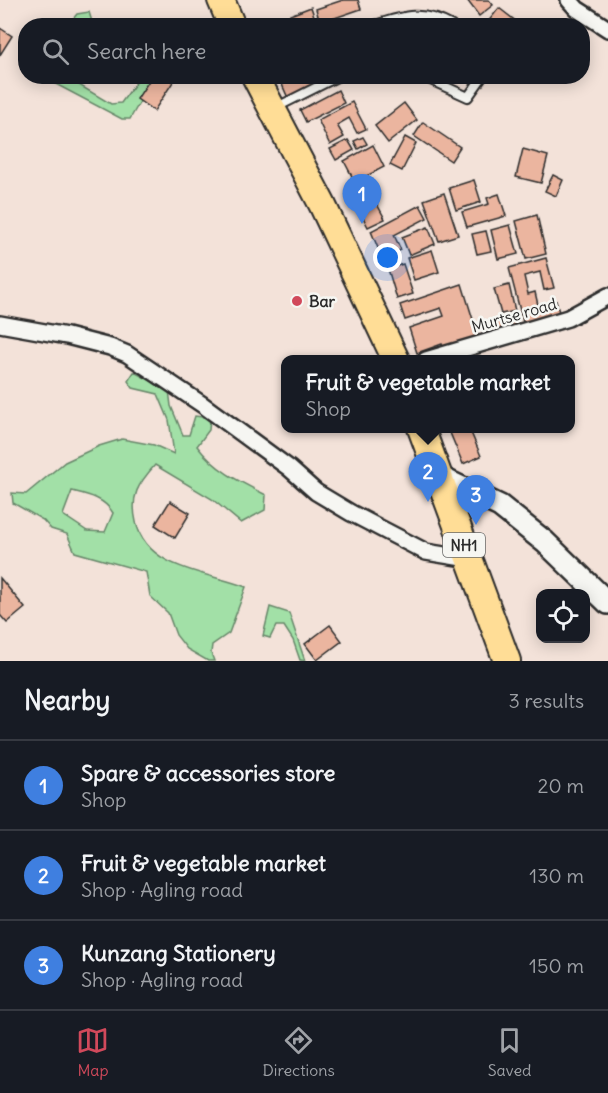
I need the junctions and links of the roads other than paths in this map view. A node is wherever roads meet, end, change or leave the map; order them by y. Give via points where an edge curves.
1 (221, 0) edge
2 (569, 0) edge
3 (229, 18) edge
4 (398, 18) edge
5 (438, 18) edge
6 (604, 21) edge
7 (262, 84) edge
8 (323, 84) edge
9 (440, 84) edge
10 (477, 84) edge
11 (274, 109) junction
12 (608, 296) edge
13 (0, 324) edge
14 (394, 355) edge
15 (443, 355) edge
16 (422, 433) edge
17 (437, 476) junction
18 (469, 559) junction
19 (608, 603) edge
20 (507, 661) edge

1 - 3 highway
2 - 6 street via 577,9
4 - 5 lane
7 - 11 highway
8 - 11 lane
9 - 10 lane via 468,97
11 - 14 highway
12 - 15 street, Murtse road via 568,318
13 - 18 street via 67,336 127,354 203,405 316,492 351,513 426,552
16 - 17 highway, NH1
17 - 18 highway, NH1
17 - 19 main road via 500,506
18 - 20 highway, NH1

